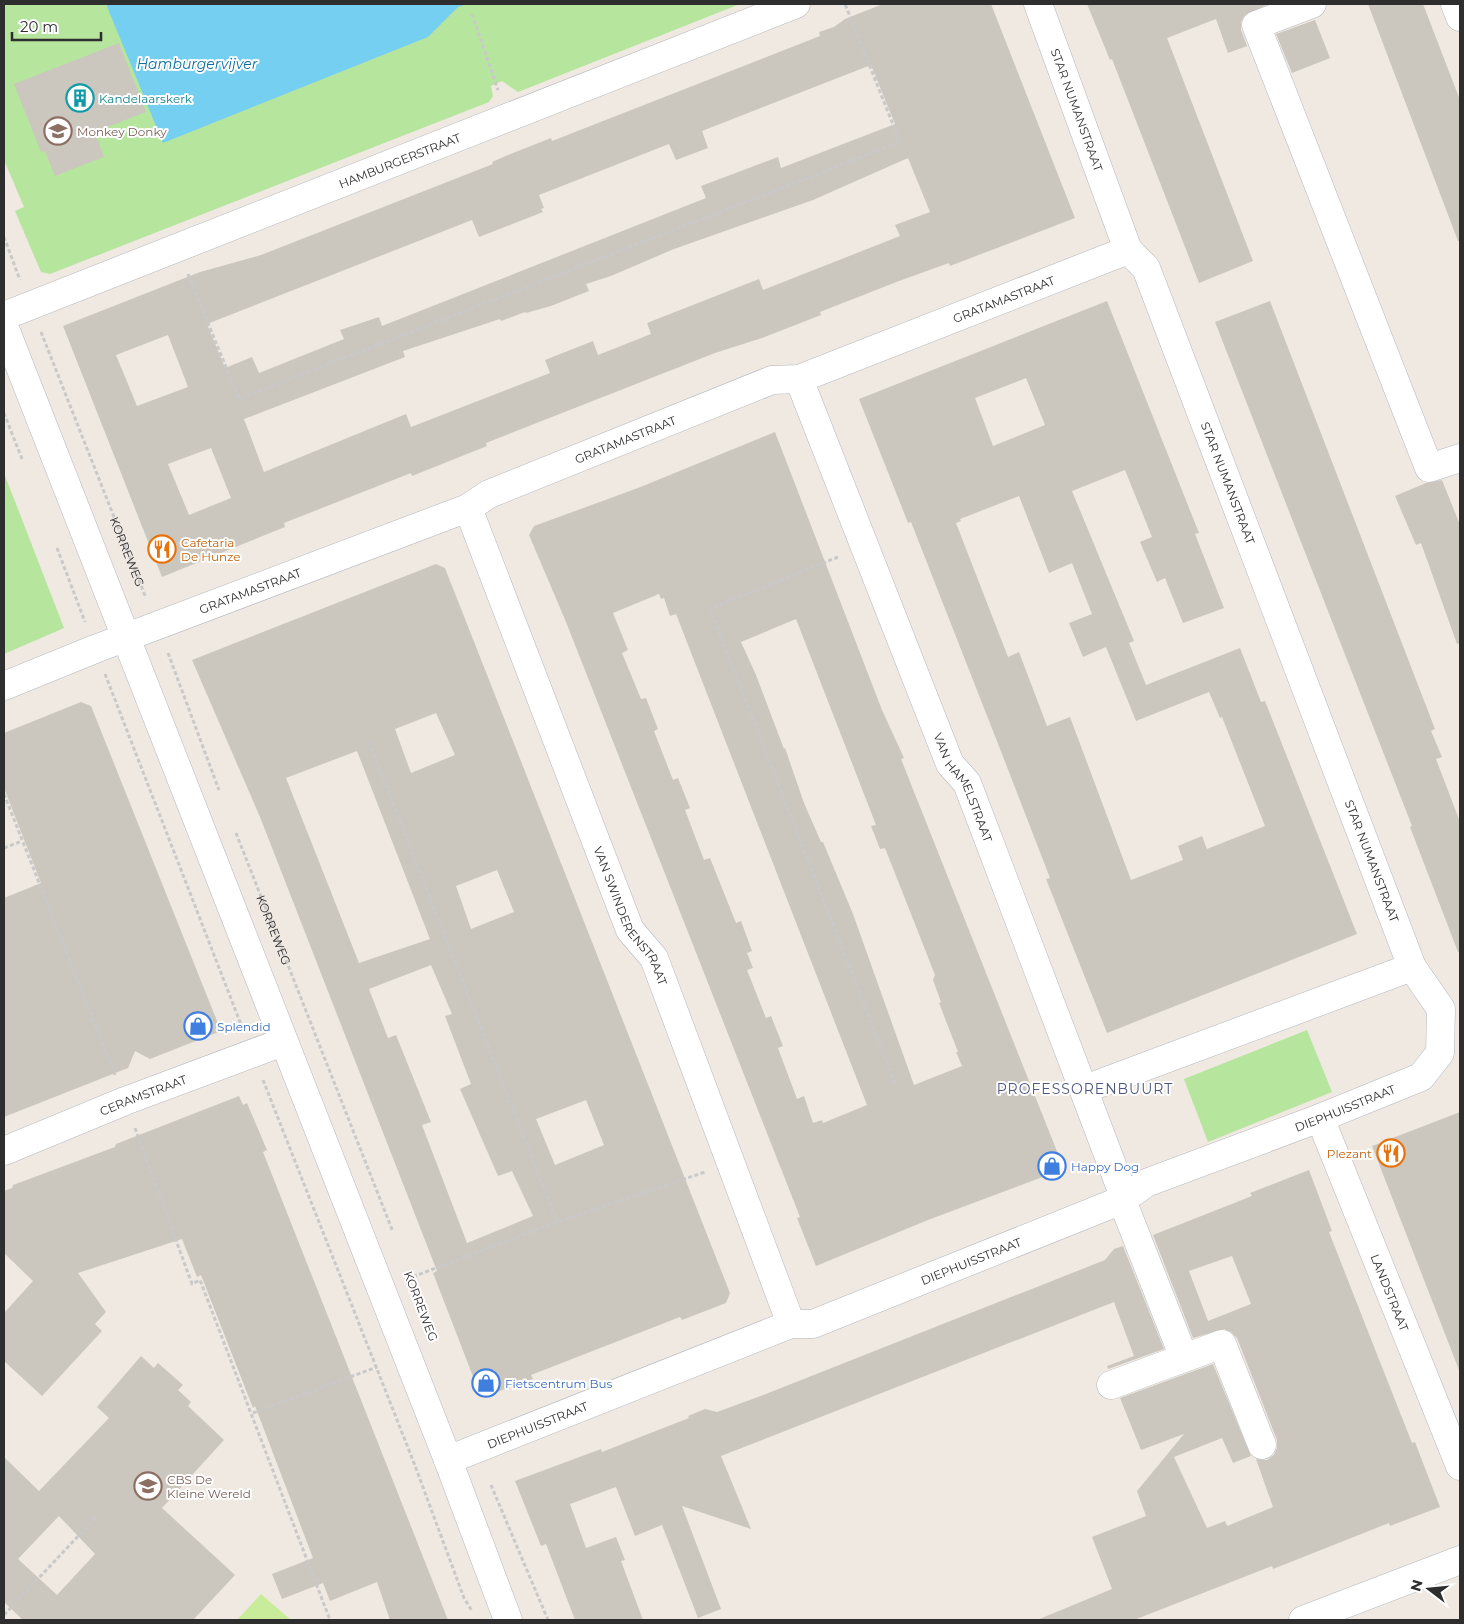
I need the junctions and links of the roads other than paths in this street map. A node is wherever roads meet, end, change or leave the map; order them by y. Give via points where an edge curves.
1 (796, 4) edge
2 (1038, 4) edge
3 (1312, 4) edge
4 (1455, 4) edge
5 (1460, 17) edge
6 (1128, 250) junction
7 (4, 316) edge
8 (4, 326) edge
9 (799, 378) junction
10 (1460, 458) edge
11 (468, 508) junction
12 (126, 638) junction
13 (4, 686) edge
14 (1412, 967) junction
15 (1451, 1005) edge
16 (283, 1042) junction
17 (1084, 1090) junction
18 (1320, 1118) junction
19 (4, 1151) edge
20 (1123, 1199) junction
21 (791, 1324) junction
22 (1184, 1358) junction
23 (1111, 1385) dead end
24 (1262, 1446) dead end
25 (448, 1460) junction
26 (1460, 1466) edge
27 (1460, 1560) edge
28 (1346, 1612) edge
29 (508, 1620) edge
30 (1303, 1620) edge

1 - 7 street, HAMBURGERSTRAAT
2 - 6 street, STAR NUMANSTRAAT
3 - 10 street via 1256,25 1429,468
4 - 5 street
6 - 9 street, GRATAMASTRAAT
6 - 14 street, STAR NUMANSTRAAT via 1146,268
8 - 12 street
9 - 11 street, GRATAMASTRAAT via 772,380 489,494
9 - 17 street, VAN HAMELSTRAAT via 950,764 967,783
11 - 12 street, GRATAMASTRAAT
11 - 21 street, VAN SWINDERENSTRAAT via 630,930 654,958
12 - 13 street, GRATAMASTRAAT
12 - 16 street
14 - 15 street, DIEPHUISSTRAAT
14 - 17 street
15 - 18 street, DIEPHUISSTRAAT via 1440,1053 1422,1077
16 - 19 street, CERAMSTRAAT via 125,1101
16 - 25 street
17 - 20 street, VAN HAMELSTRAAT
18 - 20 street, DIEPHUISSTRAAT via 1146,1183
18 - 26 street, LANDSTRAAT
20 - 21 street, DIEPHUISSTRAAT via 813,1324
20 - 22 street, VAN HAMELSTRAAT
21 - 25 street, DIEPHUISSTRAAT
22 - 23 street
22 - 24 street via 1222,1344
25 - 29 street
27 - 28 street
28 - 30 street

